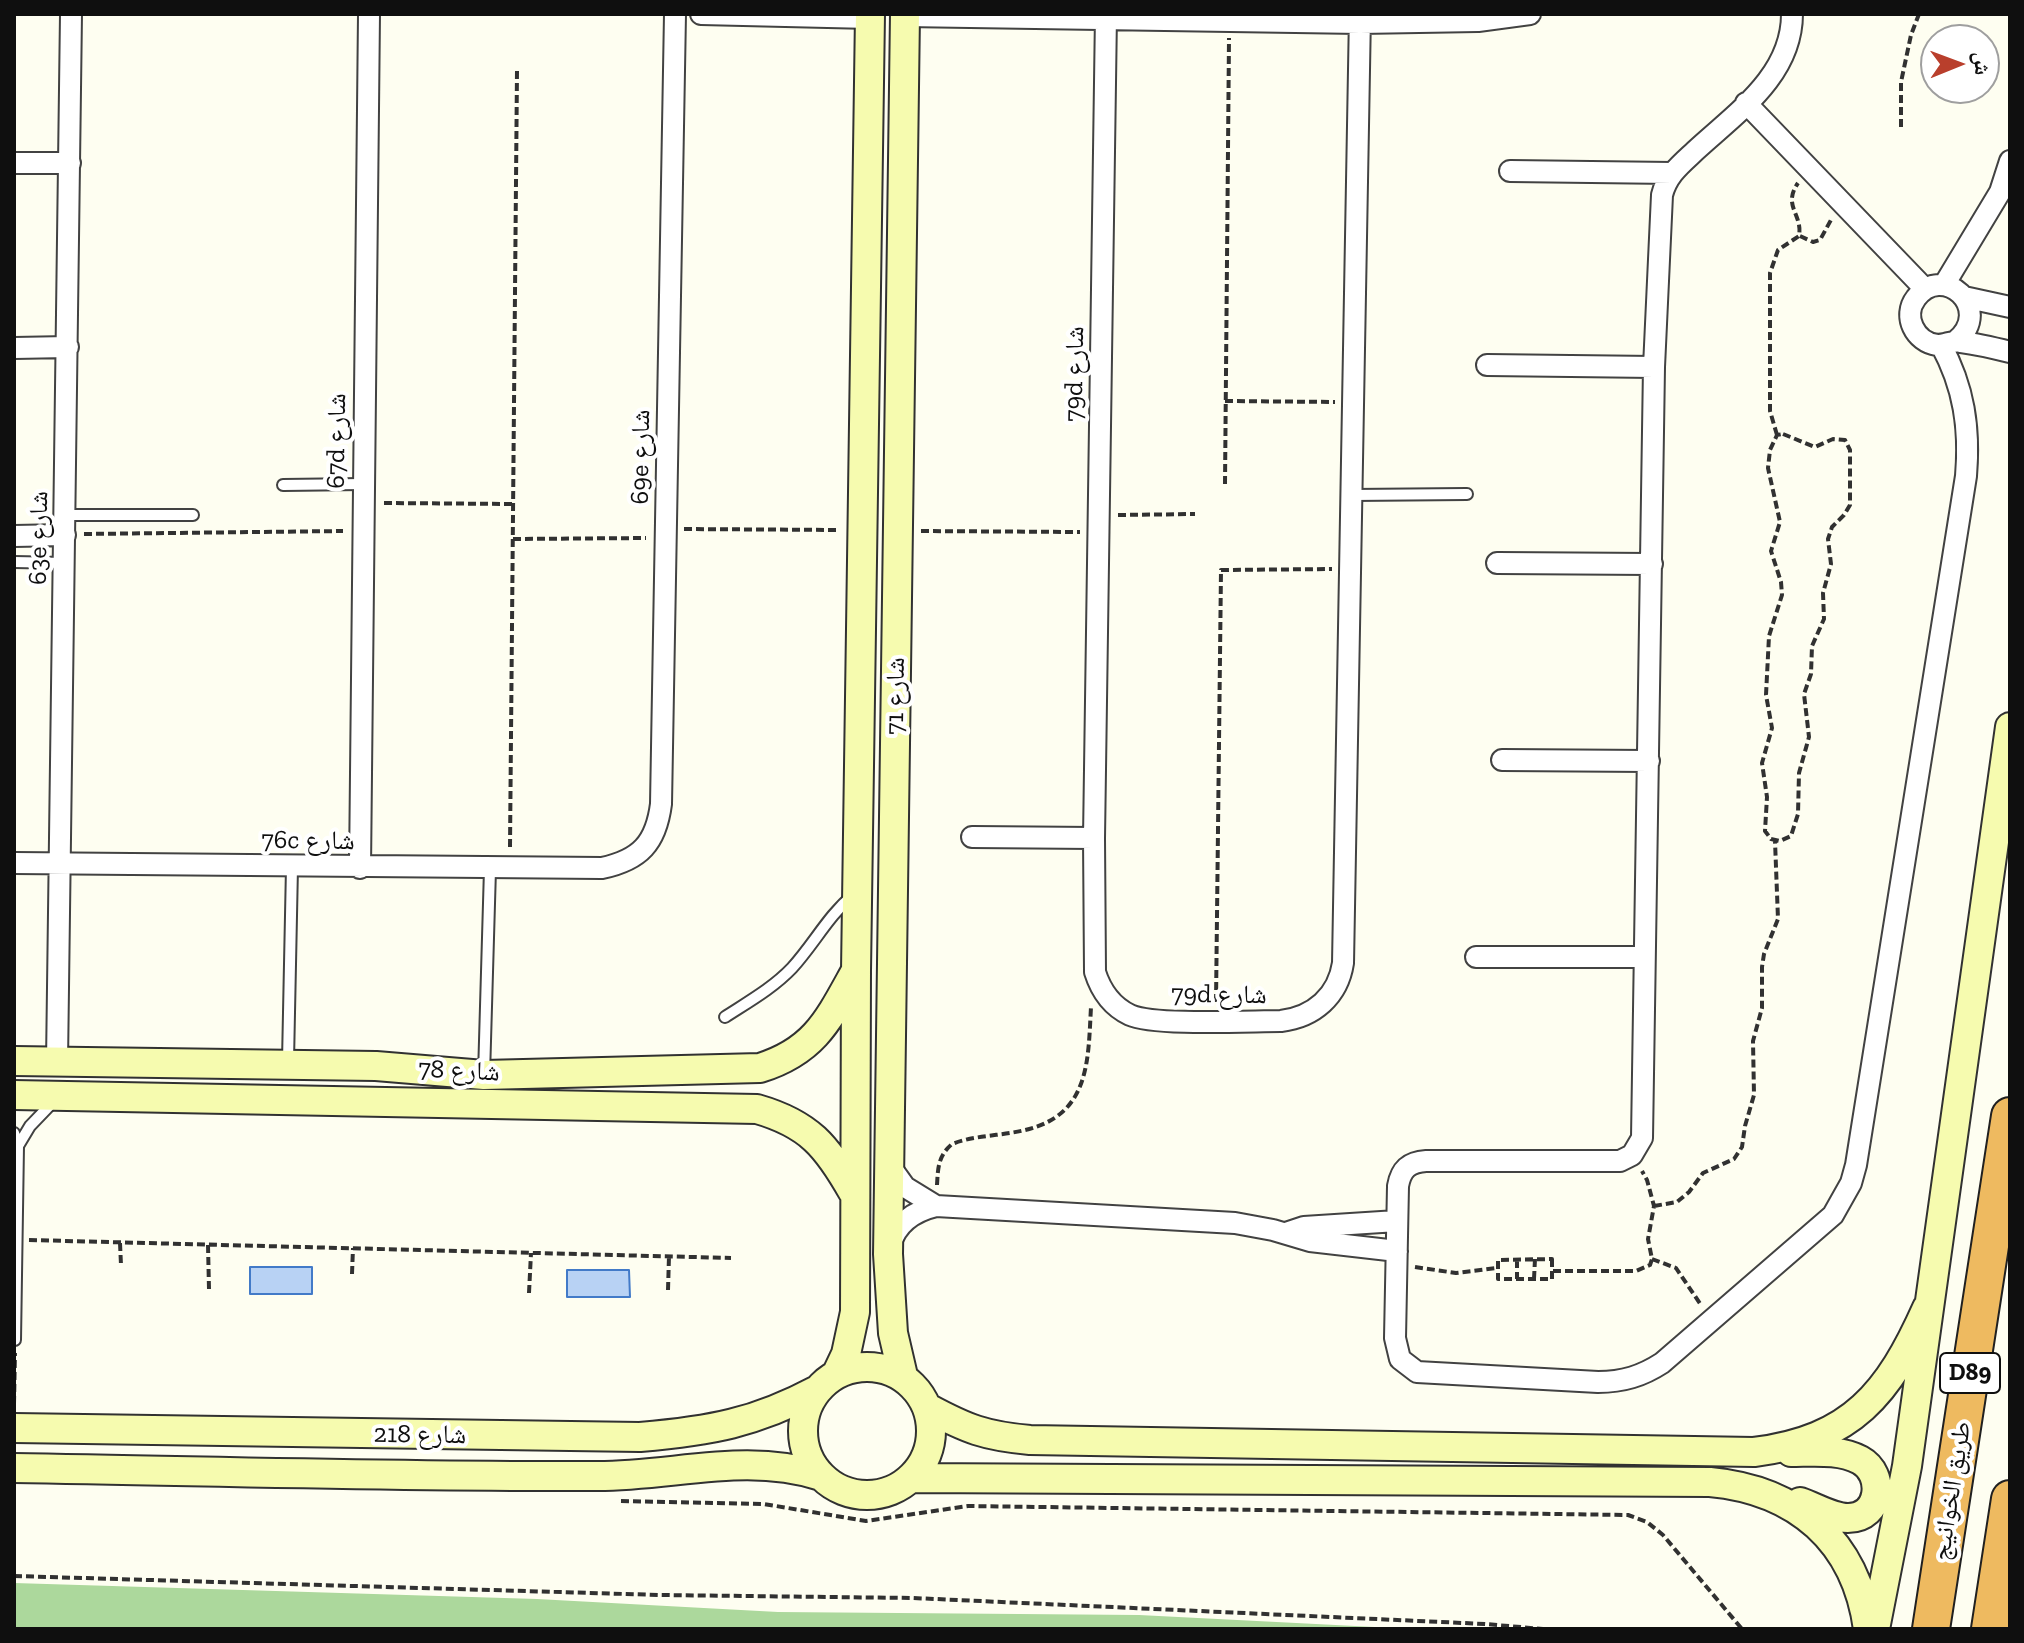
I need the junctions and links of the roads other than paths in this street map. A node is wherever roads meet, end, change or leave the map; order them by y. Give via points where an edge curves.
1 (71, 14) edge
2 (369, 14) edge
3 (675, 14) edge
4 (701, 14) edge
5 (1530, 14) edge
6 (1792, 14) edge
7 (905, 15) edge
8 (870, 16) edge
9 (1106, 17) edge
10 (1360, 19) edge
11 (1746, 103) junction
12 (2010, 161) edge
13 (14, 163) edge
14 (70, 163) junction
15 (903, 171) junction
16 (1510, 171) dead end
17 (1672, 173) junction
18 (1934, 287) junction
19 (1967, 305) junction
20 (2010, 307) edge
21 (2010, 314) edge
22 (1949, 343) junction
23 (14, 348) edge
24 (2010, 352) edge
25 (67, 353) junction
26 (14, 360) edge
27 (1487, 365) dead end
28 (1654, 367) junction
29 (283, 485) dead end
30 (363, 493) junction
31 (1467, 494) dead end
32 (1352, 495) junction
33 (193, 515) dead end
34 (65, 525) junction
35 (14, 536) edge
36 (14, 562) edge
37 (65, 563) junction
38 (1497, 563) dead end
39 (1652, 564) junction
40 (2010, 727) edge
41 (1502, 760) dead end
42 (1649, 761) junction
43 (972, 837) dead end
44 (1094, 838) junction
45 (14, 863) edge
46 (60, 864) junction
47 (292, 867) junction
48 (360, 868) junction
49 (602, 868) joint
50 (500, 869) junction
51 (857, 891) junction
52 (1476, 957) dead end
53 (1644, 957) junction
54 (856, 970) junction
55 (725, 1017) dead end
56 (14, 1061) edge
57 (57, 1062) junction
58 (167, 1062) junction
59 (288, 1065) junction
60 (398, 1068) junction
61 (484, 1075) junction
62 (14, 1095) edge
63 (61, 1095) junction
64 (298, 1101) junction
65 (2010, 1116) edge
66 (14, 1133) edge
67 (18, 1146) junction
68 (890, 1166) junction
69 (854, 1194) junction
70 (936, 1206) junction
71 (1397, 1221) junction
72 (1286, 1233) junction
73 (888, 1254) junction
74 (1396, 1259) junction
75 (1927, 1308) junction
76 (15, 1340) edge
77 (903, 1376) junction
78 (827, 1381) junction
79 (928, 1408) junction
80 (14, 1428) edge
81 (1754, 1452) junction
82 (14, 1468) edge
83 (821, 1476) junction
84 (911, 1478) junction
85 (1761, 1491) junction
86 (2010, 1499) edge
87 (1868, 1629) edge
88 (1875, 1629) edge
89 (1931, 1629) edge
90 (1990, 1629) edge

1 - 14 street, 63e شارع
2 - 30 street, 67d شارع
3 - 49 street, 69e شارع via 658,823 637,855
4 - 8 street
5 - 10 street via 1478,21
6 - 11 street via 1782,62
7 - 9 street
7 - 15 street, شارع 71
8 - 15 street via 884,41 883,159 888,170
8 - 51 street, شارع 71
9 - 10 street
9 - 44 street, 79d شارع
10 - 32 street, 79d شارع
11 - 17 street
11 - 18 street
12 - 18 street via 2000,192
13 - 14 street
14 - 25 street, 63e شارع
15 - 68 street, شارع 71
16 - 17 street
17 - 28 street via 1661,203
18 - 19 street via 1959,291
18 - 22 street via 1912,304 1912,324 1923,340
19 - 20 street
19 - 21 street via 1994,316
19 - 22 street via 1967,329
22 - 24 street
22 - 74 street via 1964,402 1966,476 1856,1165 1843,1200 1820,1228 1662,1363 1625,1380 1417,1372 1396,1349
23 - 25 street
25 - 26 street
25 - 34 street, 63e شارع
27 - 28 street
28 - 39 street
29 - 30 lane
30 - 48 street, 67d شارع
31 - 32 lane
32 - 44 street, 79d شارع via 1341,975 1331,995 1314,1011 1281,1021 1139,1019 1119,1009 1098,982 1094,961
33 - 34 lane
34 - 35 street
34 - 37 street, 63e شارع
36 - 37 lane
37 - 46 street, 63e شارع
38 - 39 street
39 - 42 street
40 - 75 street
41 - 42 street
42 - 53 street
43 - 44 street
45 - 46 street, 76c شارع
46 - 47 street, 76c شارع
46 - 57 street, 63e شارع
47 - 48 street, 76c شارع
47 - 59 lane
48 - 50 street, 76c شارع
49 - 50 street, 76c شارع
50 - 61 lane
51 - 54 street, شارع 71
51 - 55 lane via 837,908 792,968
52 - 53 street
53 - 71 street via 1642,1138 1632,1155 1613,1161 1416,1162 1400,1175
54 - 61 street, شارع 78 via 821,1031 783,1061 760,1068
54 - 69 street, شارع 71
56 - 57 street, شارع 78
57 - 58 street, شارع 78
58 - 59 street, شارع 78
58 - 63 street via 172,1072 167,1081 90,1087
59 - 60 street, شارع 78
60 - 61 street, شارع 78
60 - 64 street via 374,1080 302,1084
62 - 63 street, شارع 78
63 - 64 street, شارع 78
63 - 67 lane
64 - 69 street, شارع 78 via 757,1109 801,1126 820,1141
65 - 89 highway, طريق الخوانيج / D89
66 - 67 lane
67 - 76 lane
68 - 70 street via 905,1187
68 - 73 street, شارع 71
69 - 78 street, شارع 71 via 852,1333
70 - 72 street via 1235,1223
70 - 73 street via 900,1227
71 - 72 street via 1304,1227
71 - 74 street
72 - 74 street
73 - 77 street, شارع 71 via 893,1333
75 - 81 street via 1897,1370 1846,1421 1802,1443
75 - 88 street via 1907,1466
77 - 78 street via 871,1366
77 - 79 street
78 - 80 street, شارع 218 via 736,1425 640,1437
78 - 83 street via 805,1414 803,1440
79 - 81 street via 967,1429 1030,1440
79 - 84 street via 930,1445
81 - 85 street via 1850,1456 1869,1466 1877,1496 1860,1516 1844,1518
82 - 83 street via 601,1476 753,1464
83 - 84 street via 842,1490 866,1496 890,1491
84 - 85 street via 1710,1482
85 - 87 street via 1805,1514 1838,1548 1858,1587
86 - 90 highway

